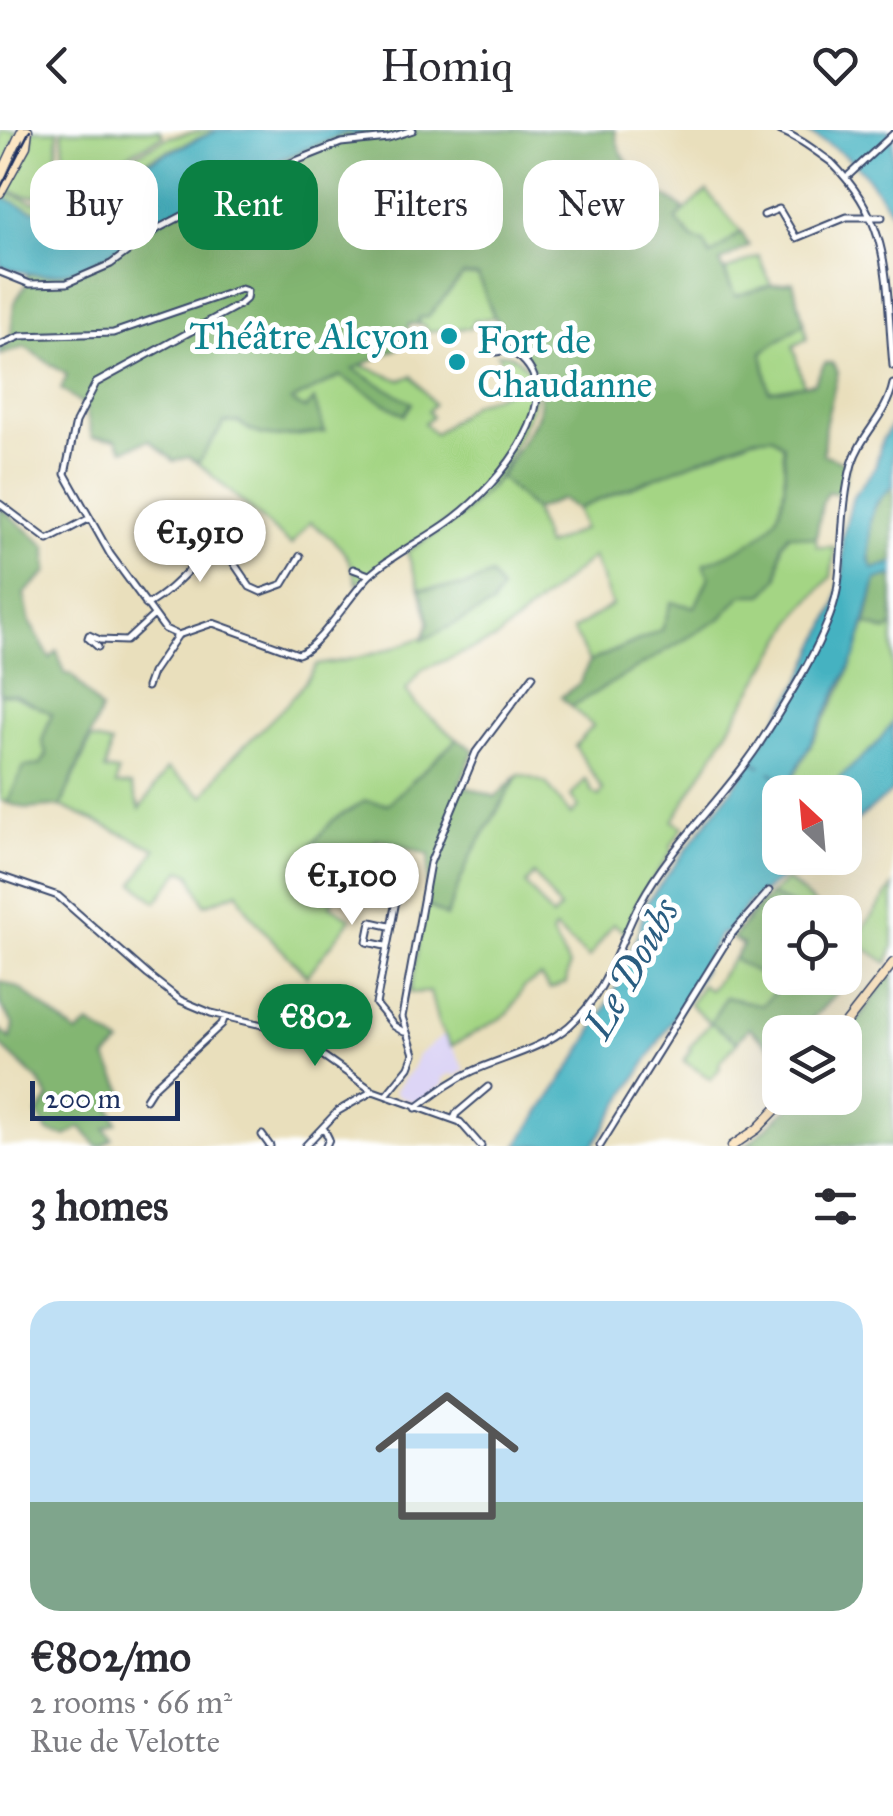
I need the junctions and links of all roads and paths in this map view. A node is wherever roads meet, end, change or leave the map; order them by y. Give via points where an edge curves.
1 (25, 130) edge
2 (413, 130) edge
3 (778, 130) edge
4 (893, 134) edge
5 (17, 156) junction
6 (850, 173) junction
7 (0, 177) edge
8 (0, 193) edge
9 (764, 215) dead end
10 (892, 254) edge
11 (0, 272) edge
12 (0, 345) edge
13 (496, 352) dead end
14 (893, 366) edge
15 (893, 384) edge
16 (0, 504) edge
17 (90, 518) junction
18 (234, 530) dead end
19 (218, 540) junction
20 (300, 556) dead end
21 (353, 570) dead end
22 (370, 575) junction
23 (146, 605) junction
24 (154, 616) junction
25 (178, 636) junction
26 (99, 657) dead end
27 (533, 676) dead end
28 (147, 687) dead end
29 (401, 874) dead end
30 (0, 876) edge
31 (769, 891) dead end
32 (389, 926) junction
33 (385, 946) junction
34 (893, 963) edge
35 (852, 1015) edge
36 (225, 1016) junction
37 (407, 1033) junction
38 (488, 1087) dead end
39 (373, 1091) junction
40 (387, 1094) junction
41 (146, 1099) dead end
42 (416, 1108) junction
43 (771, 1115) edge
44 (454, 1119) junction
45 (324, 1129) junction
46 (262, 1135) dead end
47 (328, 1142) edge
48 (270, 1146) edge
49 (305, 1146) edge
50 (335, 1146) edge
51 (480, 1146) edge
52 (600, 1146) edge
53 (732, 1146) edge

1 - 5 main road via 28,142
2 - 11 street via 341,144 262,174 67,283 30,284
3 - 6 street
4 - 6 street
5 - 7 main road
5 - 8 main road
6 - 9 street via 883,220 843,218 796,238 778,209
10 - 14 street
12 - 17 street via 20,336 112,332 248,290 240,304 96,383 76,422 65,474
13 - 22 street via 508,350 524,360 538,388 519,445 454,518
15 - 42 street via 853,460 837,590 801,674 756,749 640,902 599,992 564,1030 457,1078
16 - 17 street via 48,540
17 - 23 street
18 - 19 street
19 - 20 street via 250,587 261,592 283,584
19 - 23 street
21 - 22 street
22 - 25 street via 303,653 212,623
23 - 24 street
24 - 25 street
24 - 26 street via 128,640 99,644
25 - 28 street
27 - 37 street via 476,752 430,863 403,1010
29 - 32 street
30 - 36 street via 58,896 165,989
31 - 52 street via 730,936
32 - 33 street
32 - 33 street via 371,922 367,942
33 - 37 street via 376,1004
34 - 35 main road
36 - 39 street via 288,1032
36 - 41 street
37 - 40 street via 412,1061
38 - 44 street
39 - 40 street
39 - 45 street via 338,1111
40 - 42 street
42 - 44 street
43 - 53 main road
44 - 51 street
45 - 47 street
45 - 49 street
46 - 48 street
47 - 50 street

